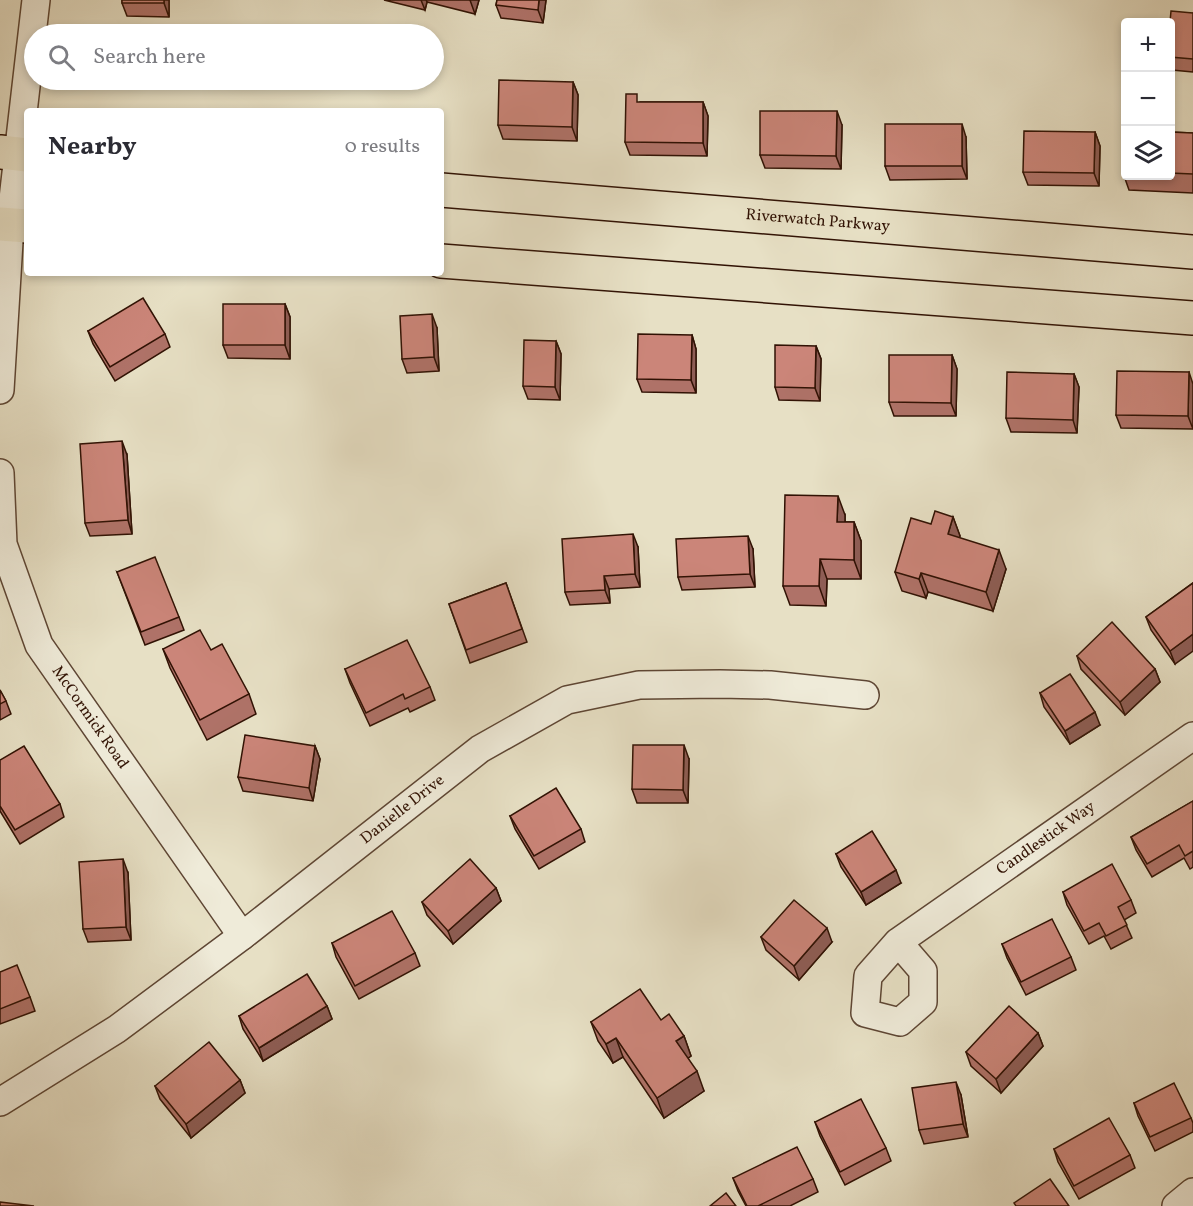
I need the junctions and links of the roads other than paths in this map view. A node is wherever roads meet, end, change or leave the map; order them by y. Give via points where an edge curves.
1 (36, 0) edge
2 (33, 24) edge
3 (24, 88) edge
4 (15, 154) edge
5 (444, 190) edge
6 (12, 225) edge
7 (1193, 252) edge
8 (444, 261) edge
9 (1193, 318) edge
10 (0, 390) edge
11 (0, 473) edge
12 (865, 694) dead end
13 (1193, 736) edge
14 (242, 936) junction
15 (898, 942) dead end
16 (0, 1102) edge
17 (1193, 1192) edge
18 (1176, 1206) edge

1 - 2 street
3 - 4 street
4 - 6 street
5 - 7 main road, Riverwatch Parkway
6 - 10 street
8 - 9 main road
11 - 14 street, McCormick Road via 3,544 39,645
12 - 14 street, Danielle Drive via 770,685 639,685 567,700 480,749
13 - 15 street, Candlestick Way
14 - 16 street, Danielle Drive via 117,1029
17 - 18 street

